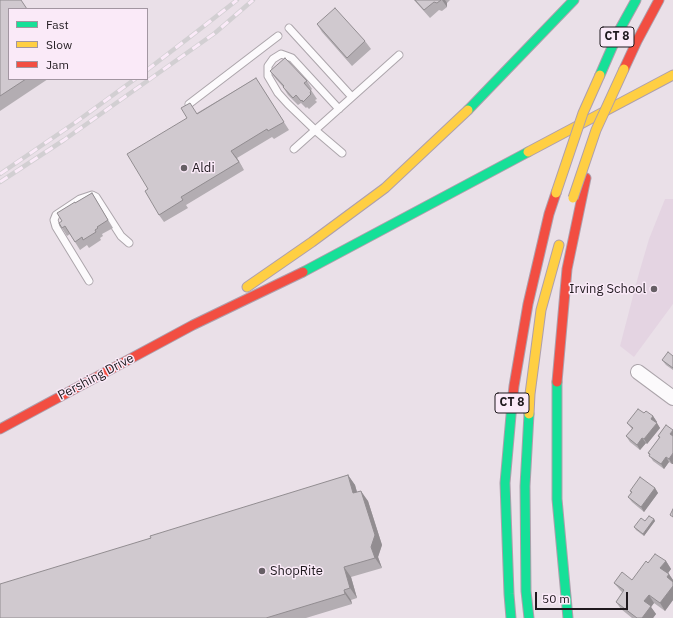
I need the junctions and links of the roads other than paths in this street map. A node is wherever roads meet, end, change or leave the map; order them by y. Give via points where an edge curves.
1 (574, 0) edge
2 (636, 0) edge
3 (659, 0) edge
4 (288, 28) dead end
5 (278, 36) dead end
6 (399, 55) dead end
7 (673, 75) edge
8 (352, 97) junction
9 (189, 104) edge
10 (339, 109) junction
11 (315, 130) junction
12 (294, 149) dead end
13 (342, 153) dead end
14 (562, 234) dead end
15 (129, 243) dead end
16 (89, 281) dead end
17 (192, 325) junction
18 (638, 372) dead end
19 (673, 398) edge
20 (0, 429) edge
21 (510, 618) edge
22 (529, 618) edge
23 (568, 618) edge

1 - 17 main road via 476,103 385,188
2 - 21 main road, CT 8, bridge via 620,29 583,113 549,214 528,304 514,386 505,483
3 - 23 main road, CT 8, bridge via 596,130 575,200 557,376 557,499
4 - 8 lane
5 - 9 lane
6 - 8 lane
7 - 17 main road via 311,268
8 - 10 lane
10 - 11 lane
10 - 11 lane via 292,58 281,54 273,59 268,66 268,76 278,93
11 - 12 lane
11 - 13 lane
14 - 22 main road, CT 8 via 541,310 530,394 525,486 526,591
15 - 16 lane via 121,236 96,196 80,199 56,215 56,227
17 - 20 main road, Pershing Drive
18 - 19 street

